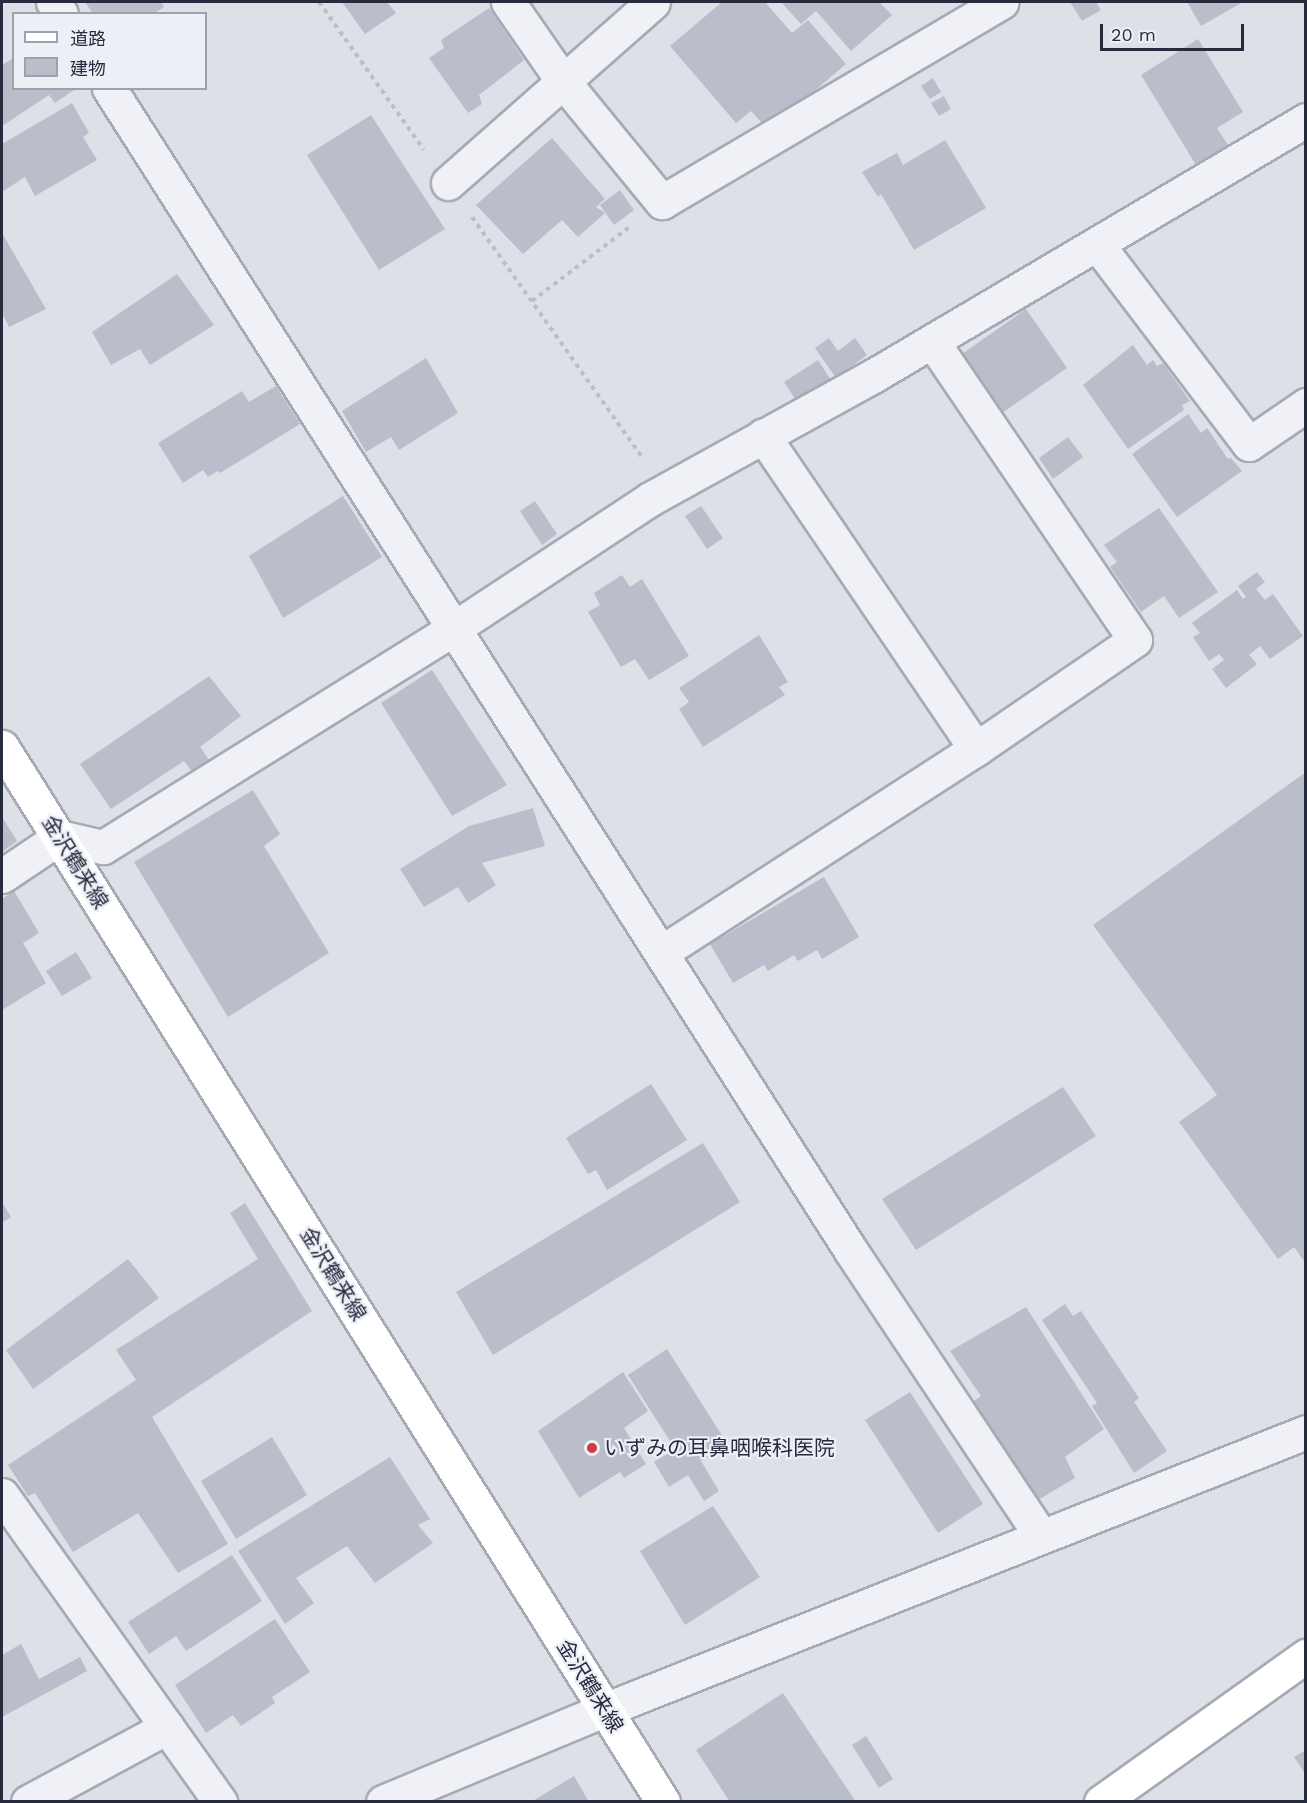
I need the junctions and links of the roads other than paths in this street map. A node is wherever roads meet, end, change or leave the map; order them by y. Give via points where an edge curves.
1 (508, 2) edge
2 (653, 2) edge
3 (1001, 2) edge
4 (562, 80) junction
5 (110, 90) edge
6 (1305, 120) edge
7 (448, 183) road end
8 (1097, 244) junction
9 (932, 341) junction
10 (1305, 405) edge
11 (763, 435) junction
12 (453, 629) junction
13 (2, 747) edge
14 (976, 749) junction
15 (60, 837) junction
16 (2, 876) edge
17 (662, 952) junction
18 (1305, 1432) edge
19 (2, 1495) edge
20 (1041, 1536) junction
21 (1305, 1656) edge
22 (604, 1710) junction
23 (166, 1727) junction
24 (1107, 1800) edge
25 (28, 1802) edge
26 (220, 1802) edge
27 (384, 1802) edge
28 (663, 1802) edge

1 - 4 street
2 - 4 street
3 - 4 street via 662,202
4 - 7 street
5 - 12 street
6 - 8 street
8 - 9 street
8 - 10 street via 1249,444
9 - 11 street
9 - 14 street via 1135,640
11 - 12 street via 585,539
11 - 14 street
12 - 15 street via 104,847
12 - 17 street
13 - 15 main road, 金沢鶴来線
14 - 17 street
15 - 16 street
15 - 22 main road, 金沢鶴来線
17 - 20 street via 851,1251
18 - 20 street
19 - 23 street
20 - 22 street
21 - 24 main road
22 - 27 street
22 - 28 main road, 金沢鶴来線
23 - 25 street
23 - 26 street

